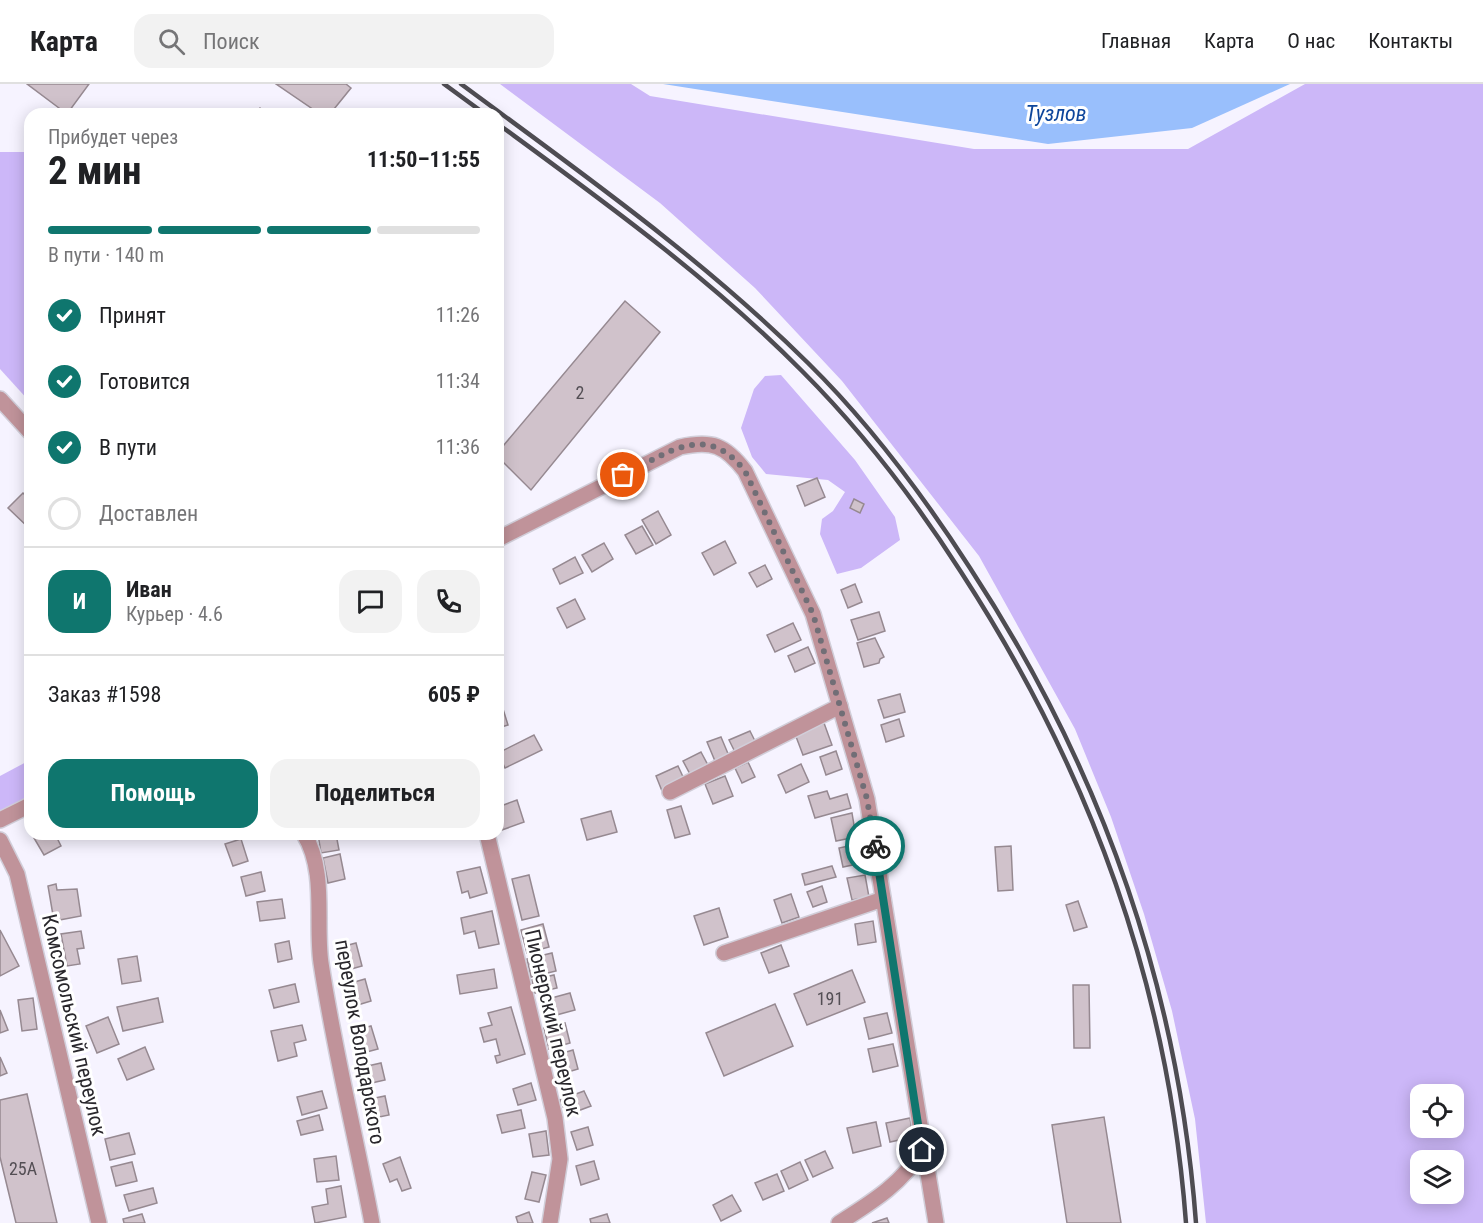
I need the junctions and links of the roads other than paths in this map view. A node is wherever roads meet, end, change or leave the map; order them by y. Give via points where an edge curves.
1 (0, 399) edge
2 (24, 425) edge
3 (504, 536) edge
4 (840, 706) junction
5 (670, 792) dead end
6 (24, 808) edge
7 (0, 820) edge
8 (0, 840) edge
9 (308, 840) edge
10 (488, 840) edge
11 (883, 899) junction
12 (724, 953) dead end
13 (922, 1150) junction
14 (99, 1223) edge
15 (372, 1223) edge
16 (550, 1223) edge
17 (839, 1223) edge
18 (936, 1223) edge

1 - 2 street
3 - 4 street via 680,447 698,443 717,445 745,471 813,614
4 - 5 street
4 - 11 street via 867,799
6 - 7 street
8 - 14 street, Комсомольский переулок via 17,874
9 - 15 street, переулок Володарского via 319,897 322,964
10 - 16 street, Пионерский переулок via 555,1118 560,1159
11 - 12 street
11 - 13 street
13 - 17 street via 909,1172
13 - 18 street

